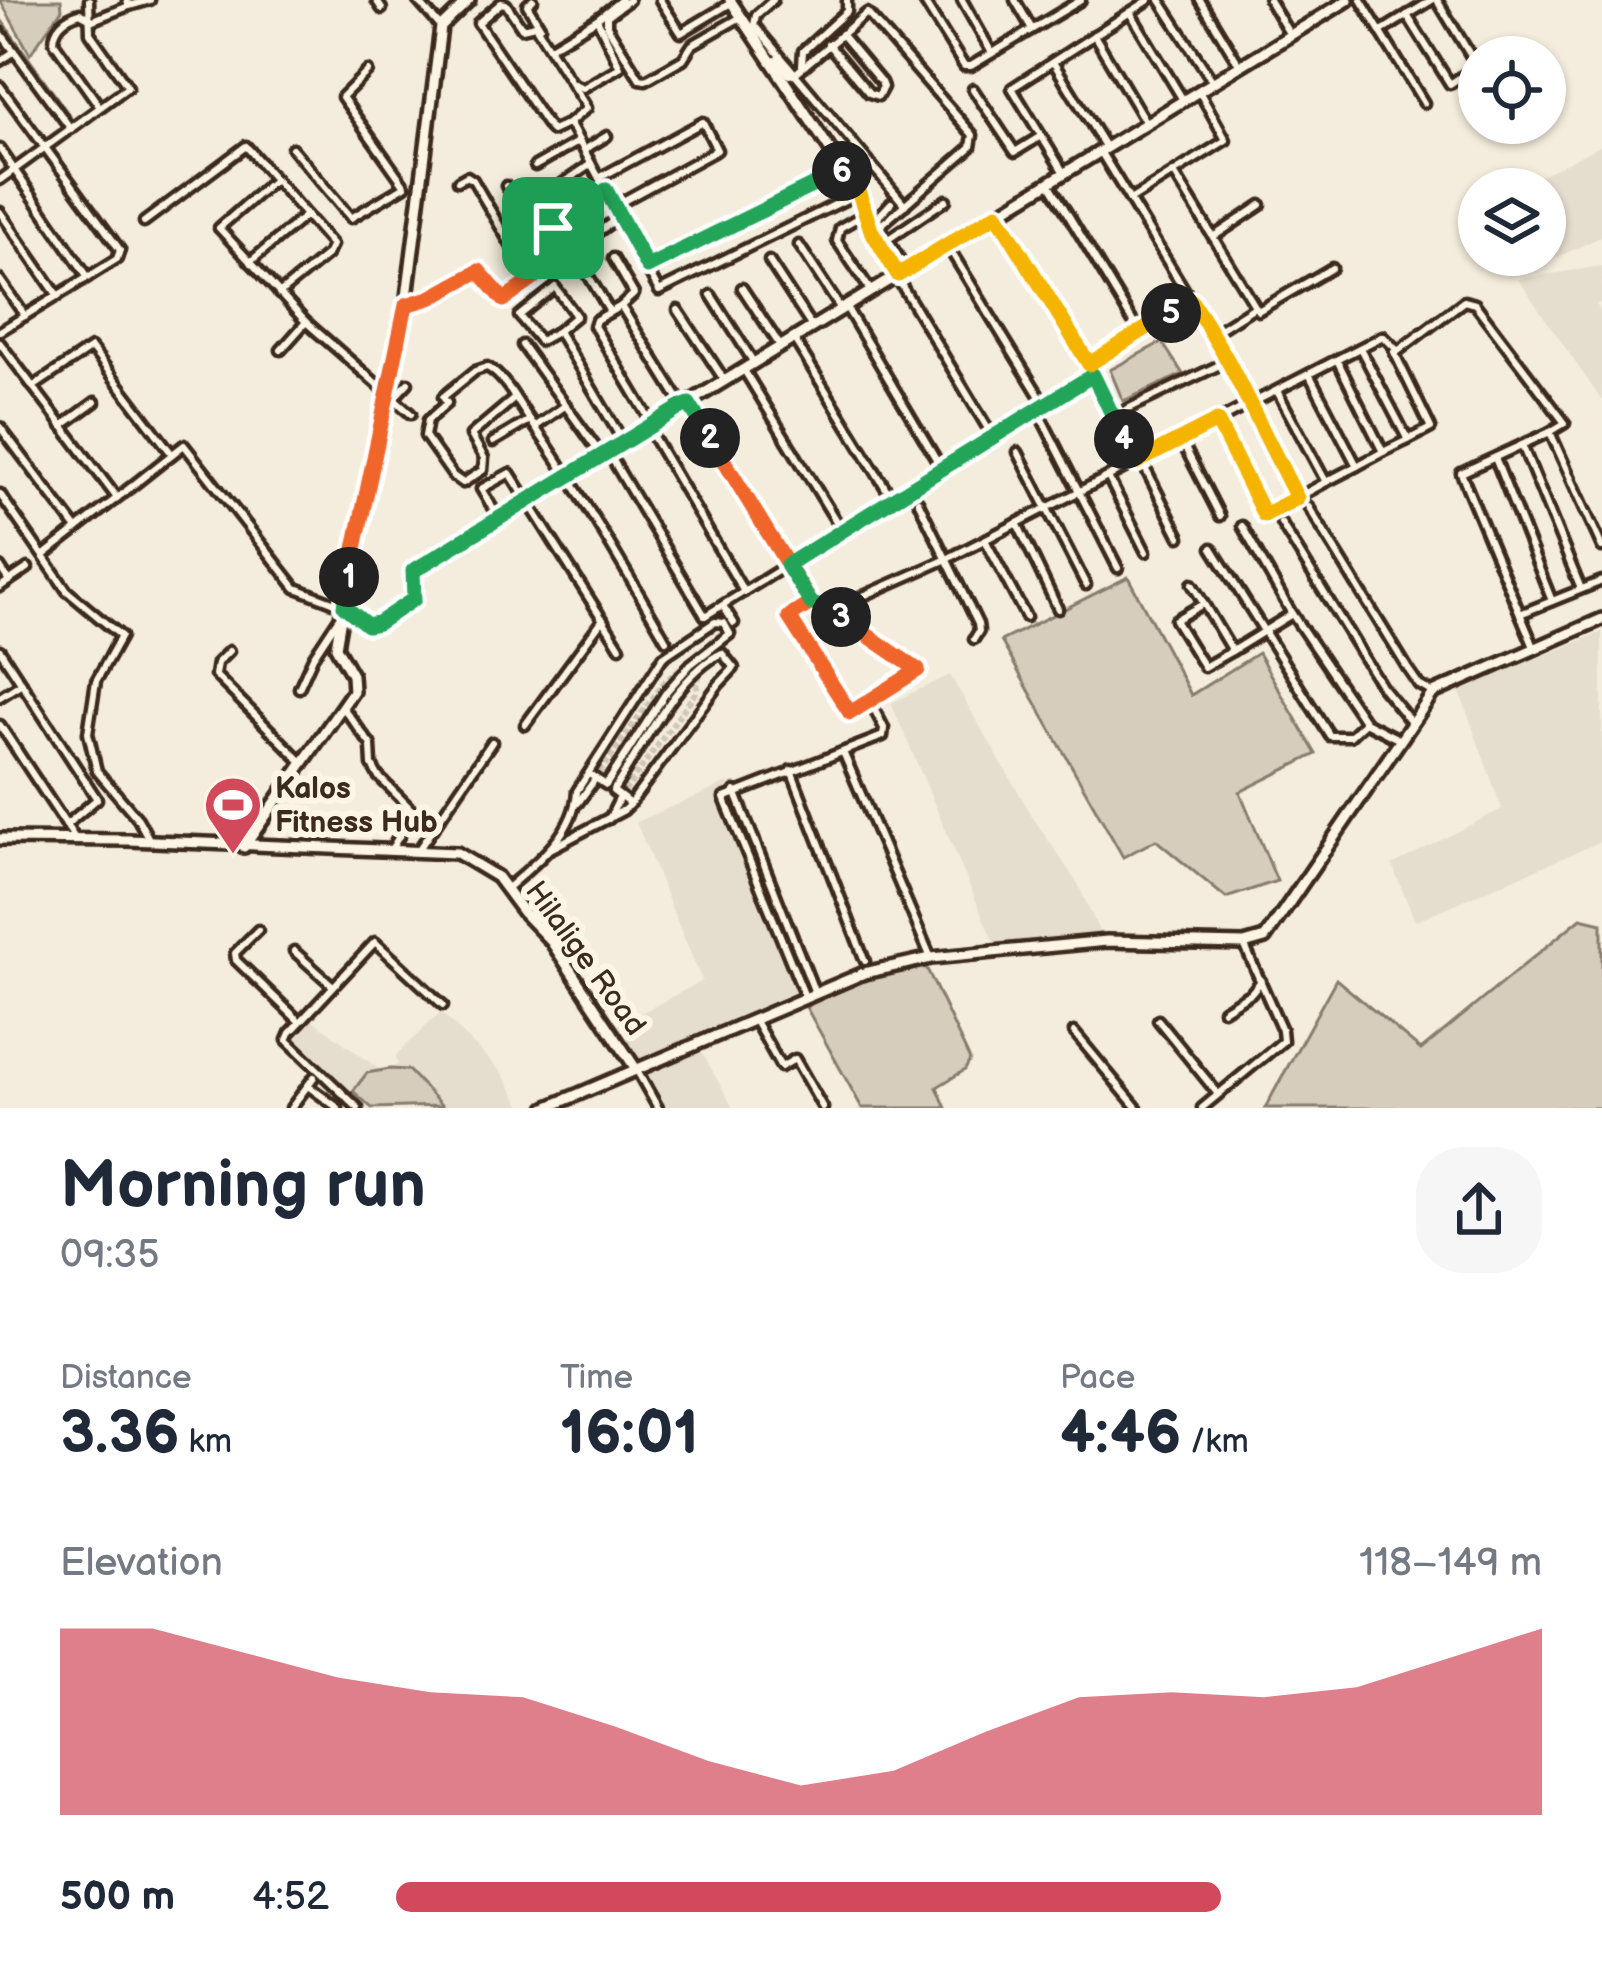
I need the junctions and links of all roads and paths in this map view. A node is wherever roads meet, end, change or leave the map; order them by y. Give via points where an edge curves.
1 (89, 0) edge
2 (150, 0) edge
3 (376, 0) edge
4 (417, 0) edge
5 (469, 0) edge
6 (533, 0) edge
7 (625, 0) edge
8 (660, 0) edge
9 (773, 0) edge
10 (847, 0) edge
11 (923, 0) edge
12 (962, 0) edge
13 (1015, 0) edge
14 (1081, 0) edge
15 (1149, 0) edge
16 (1160, 0) edge
17 (1200, 0) edge
18 (1269, 0) edge
19 (1348, 0) edge
20 (1360, 0) edge
21 (1434, 0) edge
22 (730, 1) edge
23 (128, 3) edge
24 (1067, 3) edge
25 (1331, 4) edge
26 (382, 9) dead end
27 (1130, 12) junction
28 (1407, 15) junction
29 (741, 16) junction
30 (598, 19) junction
31 (93, 20) junction
32 (441, 27) junction
33 (1032, 29) junction
34 (0, 32) edge
35 (1380, 32) junction
36 (841, 33) junction
37 (1094, 35) junction
38 (1290, 35) junction
39 (828, 44) junction
40 (552, 46) junction
41 (15, 51) junction
42 (992, 53) junction
43 (0, 61) edge
44 (771, 62) junction
45 (1053, 62) junction
46 (1240, 66) junction
47 (799, 69) junction
48 (368, 71) dead end
49 (1213, 82) junction
50 (0, 86) edge
51 (973, 89) dead end
52 (1199, 91) junction
53 (1183, 100) junction
54 (1424, 103) dead end
55 (100, 106) junction
56 (569, 123) junction
57 (1146, 123) junction
58 (71, 129) junction
59 (607, 136) dead end
60 (1041, 136) junction
61 (579, 141) junction
62 (292, 148) dead end
63 (0, 149) edge
64 (44, 149) junction
65 (584, 150) junction
66 (1103, 150) junction
67 (591, 164) junction
68 (535, 166) dead end
69 (14, 170) junction
70 (845, 170) junction
71 (1064, 173) junction
72 (1174, 173) junction
73 (421, 178) junction
74 (599, 178) junction
75 (275, 179) junction
76 (0, 180) edge
77 (458, 181) dead end
78 (1048, 183) junction
79 (405, 186) junction
80 (506, 186) dead end
81 (606, 190) junction
82 (859, 193) junction
83 (543, 197) dead end
84 (946, 200) dead end
85 (1130, 200) junction
86 (890, 203) dead end
87 (905, 205) junction
88 (1261, 205) dead end
89 (614, 206) junction
90 (0, 212) edge
91 (868, 212) junction
92 (997, 214) junction
93 (306, 215) junction
94 (619, 217) junction
95 (144, 222) dead end
96 (553, 228) junction
97 (876, 230) junction
98 (1214, 237) junction
99 (537, 239) junction
100 (887, 240) junction
101 (799, 244) dead end
102 (947, 245) junction
103 (568, 254) junction
104 (613, 258) dead end
105 (770, 261) dead end
106 (250, 262) junction
107 (647, 267) junction
108 (1332, 268) dead end
109 (586, 273) dead end
110 (900, 274) junction
111 (88, 277) junction
112 (0, 280) edge
113 (742, 287) dead end
114 (872, 291) junction
115 (278, 294) junction
116 (58, 296) junction
117 (712, 296) dead end
118 (1192, 301) junction
119 (406, 305) junction
120 (621, 306) junction
121 (844, 308) junction
122 (1253, 308) dead end
123 (678, 310) dead end
124 (610, 312) junction
125 (25, 316) junction
126 (306, 322) junction
127 (812, 327) junction
128 (558, 331) junction
129 (0, 332) edge
130 (1139, 332) junction
131 (1212, 334) junction
132 (794, 338) junction
133 (0, 343) edge
134 (522, 344) dead end
135 (781, 346) junction
136 (1360, 348) junction
137 (280, 350) dead end
138 (1394, 351) junction
139 (1337, 360) junction
140 (1228, 361) junction
141 (1089, 364) junction
142 (749, 366) junction
143 (1309, 374) junction
144 (1093, 375) junction
145 (725, 381) junction
146 (408, 383) dead end
147 (33, 387) junction
148 (1277, 391) junction
149 (390, 396) junction
150 (514, 398) junction
151 (95, 402) dead end
152 (567, 404) junction
153 (1250, 404) junction
154 (686, 405) junction
155 (1045, 405) junction
156 (411, 414) dead end
157 (1113, 416) junction
158 (1041, 417) dead end
159 (1217, 421) junction
160 (532, 423) junction
161 (62, 426) junction
162 (650, 426) junction
163 (0, 427) edge
164 (1550, 432) junction
165 (993, 437) junction
166 (1181, 440) junction
167 (1408, 440) junction
168 (493, 442) dead end
169 (624, 442) junction
170 (1522, 445) junction
171 (1018, 452) dead end
172 (1383, 452) junction
173 (172, 454) junction
174 (605, 454) junction
175 (1495, 458) junction
176 (1138, 462) junction
177 (1358, 466) junction
178 (942, 469) junction
179 (569, 476) junction
180 (1108, 477) junction
181 (1327, 482) junction
182 (1078, 493) junction
183 (0, 494) edge
184 (117, 498) junction
185 (1297, 498) junction
186 (893, 500) junction
187 (529, 501) junction
188 (919, 501) dead end
189 (1308, 506) dead end
190 (1045, 509) junction
191 (1220, 516) dead end
192 (499, 519) junction
193 (1281, 523) dead end
194 (1017, 524) junction
195 (1242, 526) dead end
196 (77, 530) junction
197 (842, 531) junction
198 (1180, 537) dead end
199 (985, 540) junction
200 (1212, 548) dead end
201 (1602, 548) edge
202 (1146, 552) dead end
203 (44, 555) junction
204 (947, 559) junction
205 (787, 565) junction
206 (0, 567) edge
207 (28, 568) dead end
208 (1118, 568) dead end
209 (9, 581) junction
210 (1602, 581) edge
211 (1192, 584) dead end
212 (1086, 585) dead end
213 (0, 586) edge
214 (1581, 589) junction
215 (744, 592) junction
216 (861, 597) dead end
217 (1552, 601) junction
218 (811, 603) junction
219 (1203, 604) junction
220 (722, 606) junction
221 (1058, 609) dead end
222 (342, 611) junction
223 (1292, 614) junction
224 (1520, 614) junction
225 (1026, 617) dead end
226 (1602, 619) edge
227 (603, 620) junction
228 (734, 623) dead end
229 (1262, 633) junction
230 (974, 639) dead end
231 (666, 640) dead end
232 (620, 647) dead end
233 (1534, 647) junction
234 (0, 650) edge
235 (229, 651) dead end
236 (1232, 651) junction
237 (705, 659) junction
238 (22, 683) junction
239 (299, 688) dead end
240 (1433, 693) junction
241 (0, 697) edge
242 (870, 701) junction
243 (344, 710) junction
244 (1410, 721) junction
245 (1364, 722) junction
246 (0, 724) edge
247 (525, 725) dead end
248 (1398, 739) junction
249 (492, 742) dead end
250 (843, 751) junction
251 (304, 764) junction
252 (791, 770) junction
253 (591, 778) junction
254 (735, 791) junction
255 (620, 799) tunnel mouth
256 (630, 803) junction
257 (608, 822) junction
258 (66, 825) junction
259 (0, 839) edge
260 (76, 840) junction
261 (150, 841) junction
262 (244, 847) junction
263 (552, 848) junction
264 (419, 849) junction
265 (391, 851) junction
266 (506, 889) junction
267 (257, 930) dead end
268 (1244, 944) junction
269 (294, 951) dead end
270 (931, 958) junction
271 (866, 961) dead end
272 (1261, 981) junction
273 (332, 986) junction
274 (810, 995) junction
275 (443, 1005) dead end
276 (1223, 1010) dead end
277 (754, 1019) junction
278 (1158, 1020) dead end
279 (300, 1022) junction
280 (1075, 1032) dead end
281 (636, 1069) junction
282 (314, 1077) dead end
283 (308, 1086) junction
284 (1218, 1094) junction
285 (291, 1108) edge
286 (338, 1108) edge
287 (358, 1108) edge
288 (546, 1108) edge
289 (658, 1108) edge
290 (823, 1108) edge
291 (1138, 1108) edge
292 (1202, 1108) edge

1 - 31 street
2 - 23 street
3 - 26 street
4 - 32 street
5 - 32 street
6 - 40 street via 527,5
7 - 29 street via 607,26 646,80
7 - 30 street
8 - 22 street via 681,33
9 - 47 street via 754,25
10 - 47 street via 847,11 800,56
11 - 42 street via 964,66
12 - 42 street
13 - 33 street
14 - 24 street
15 - 27 street
16 - 49 street
17 - 46 street
18 - 38 street
19 - 25 street
20 - 35 street
21 - 28 street
21 - 28 street via 1477,66 1450,84
22 - 29 street
23 - 31 street
24 - 33 street
25 - 38 street
27 - 37 street
27 - 53 street
28 - 35 street
29 - 44 street
30 - 40 street
30 - 40 street via 618,69 579,89
31 - 55 street via 91,33 128,87
31 - 55 street via 72,15 54,42
32 - 73 street
33 - 42 street
34 - 41 street
35 - 54 street
36 - 39 street
36 - 39 street via 882,93 872,96
36 - 87 street via 870,15 973,135 971,147
37 - 45 street
37 - 57 street
38 - 46 street
39 - 47 street
41 - 43 street
41 - 58 street
44 - 47 street via 789,75
44 - 70 street
45 - 60 street via 1012,88
45 - 66 street
46 - 49 street
47 - 87 street
48 - 79 street via 342,97
49 - 52 street
50 - 64 street
51 - 60 street via 1015,152
52 - 53 street
52 - 72 street via 1226,140
53 - 57 street
55 - 58 street
56 - 56 street via 549,128 478,22 500,3 522,28 535,25 587,108
56 - 61 street
57 - 66 street
58 - 64 street
59 - 65 street
60 - 71 street
61 - 65 street
61 - 68 street
62 - 79 street via 351,218
63 - 69 street
64 - 69 street
64 - 111 street via 120,250
65 - 67 street
66 - 71 street
66 - 85 street
67 - 74 street
67 - 83 street
69 - 76 street
69 - 111 street
70 - 82 street
70 - 107 street
71 - 78 street
72 - 85 street
72 - 98 street
73 - 79 street
73 - 119 street
74 - 81 street
74 - 89 street via 703,122 718,150
75 - 93 street
75 - 95 street via 246,146
75 - 106 street via 219,228
77 - 99 street via 473,179 516,250
78 - 92 street
78 - 130 street
80 - 99 street
81 - 89 street
81 - 96 street
82 - 91 street
82 - 107 street via 659,291
84 - 100 street
85 - 118 street
86 - 97 street
87 - 97 street
88 - 98 street
89 - 94 street
90 - 116 street
91 - 97 street
91 - 114 street via 840,228 837,241
92 - 102 street
92 - 141 street
93 - 106 street
93 - 115 street via 332,245
94 - 103 street
94 - 107 street
96 - 99 street
96 - 103 street
97 - 100 street
97 - 110 street
98 - 108 street via 1258,311
100 - 110 street
101 - 121 street
102 - 110 street
102 - 155 street
103 - 119 street via 504,300 479,271
104 - 120 street via 634,294
105 - 127 street
106 - 115 street
109 - 124 street
110 - 114 street
110 - 165 street
111 - 116 street
112 - 125 street
113 - 135 street
114 - 121 street
115 - 126 street
116 - 125 street
117 - 142 street
118 - 130 street
118 - 131 street
119 - 149 street
120 - 124 street
120 - 154 street
121 - 127 street
121 - 178 street
122 - 131 street
123 - 145 street
124 - 162 street via 594,326
125 - 129 street
126 - 137 street
126 - 149 street
127 - 132 street
128 - 128 street via 539,341 519,316 556,287 576,316
128 - 169 street
130 - 141 street
131 - 140 street
132 - 135 street
132 - 186 street
133 - 147 street
134 - 152 street
135 - 142 street
136 - 138 street via 1383,336
136 - 139 street
136 - 167 street
138 - 164 street via 1471,300 1565,422
138 - 167 street via 1431,428
139 - 143 street
139 - 172 street
140 - 153 street
140 - 157 street
141 - 144 street
142 - 145 street
142 - 197 street
143 - 148 street
143 - 177 street
144 - 155 street
144 - 157 street
145 - 154 street
146 - 149 street
147 - 161 street
147 - 173 street via 91,348
148 - 153 street
148 - 181 street
149 - 156 street
149 - 222 street
150 - 150 street via 471,435 483,470 463,483 423,429 447,404 443,397 475,370 495,371
150 - 160 street
151 - 161 street
152 - 160 street
152 - 174 street
153 - 159 street
153 - 185 street
154 - 162 street
154 - 205 street
155 - 165 street
157 - 176 street
158 - 182 street
159 - 166 street
159 - 185 street via 1264,515
160 - 168 street
160 - 179 street
161 - 184 street
162 - 169 street
162 - 215 street
163 - 196 street
164 - 170 street
164 - 201 street
165 - 178 street
166 - 176 street
166 - 191 street
167 - 172 street
169 - 174 street
170 - 175 street
170 - 214 street
171 - 190 street
172 - 177 street
173 - 184 street
173 - 222 street via 184,445 296,589
174 - 179 street
174 - 220 street via 705,616
175 - 217 street
175 - 224 street via 1461,473
176 - 180 street
176 - 198 street
177 - 181 street
178 - 186 street
179 - 187 street
179 - 231 street
180 - 182 street
180 - 202 street
181 - 185 street
182 - 190 street
182 - 208 street
183 - 203 street
184 - 196 street
186 - 197 street
187 - 192 street
187 - 192 street via 505,472 482,489
187 - 227 street
188 - 204 street
189 - 240 street via 1408,669
190 - 194 street
190 - 212 street
192 - 222 street via 413,571 414,599 378,623
193 - 244 street
194 - 199 street
194 - 221 street
195 - 223 street
196 - 203 street
197 - 205 street
199 - 204 street
199 - 225 street
200 - 229 street
203 - 261 street via 67,591 121,636 96,681 88,733 97,771
204 - 216 street
204 - 230 street via 978,624
205 - 215 street
205 - 218 street
206 - 209 street
207 - 209 street
209 - 213 street
210 - 214 street
211 - 219 street
214 - 217 street
215 - 220 street
217 - 224 street
218 - 242 street via 789,617 850,713
218 - 242 street via 916,666 917,673
219 - 236 street
219 - 236 street via 1175,620 1204,668
220 - 228 street
222 - 239 street
222 - 243 street via 336,647 354,686
223 - 229 street
223 - 245 street
224 - 233 street
226 - 233 street
227 - 232 street
227 - 247 street
229 - 236 street
229 - 245 street via 1330,736 1350,736
233 - 240 street
234 - 238 street
235 - 251 street via 214,675
237 - 253 street via 667,691 605,785
237 - 253 street via 730,634 720,620 663,657
237 - 256 street via 613,791
237 - 256 street via 722,652 734,668
238 - 241 street
238 - 258 street via 97,800
240 - 244 street
242 - 250 street via 883,736
243 - 251 street
243 - 265 street via 371,745 377,776 414,812
244 - 248 street
245 - 248 street
246 - 258 street
248 - 268 street via 1270,934
249 - 264 street
250 - 252 street
250 - 270 street
251 - 262 street
252 - 254 street
252 - 271 street
253 - 263 street
254 - 274 street
254 - 274 street via 724,798
255 - 257 street
256 - 257 street
257 - 263 street
258 - 260 street
259 - 260 street, Hilalige Road
260 - 261 street, Hilalige Road
261 - 262 street, Hilalige Road
262 - 265 street, Hilalige Road
263 - 266 street
264 - 265 street, Hilalige Road
264 - 266 street, Hilalige Road via 474,860
266 - 281 street, Hilalige Road via 551,941
267 - 279 street via 236,960
268 - 270 street via 1107,941
268 - 272 street
269 - 273 street
270 - 274 street
272 - 276 street
272 - 284 street via 1282,1041
273 - 275 street via 377,943
273 - 279 street
274 - 277 street
277 - 281 street
277 - 290 street via 781,1067 795,1059
278 - 284 street
279 - 287 street via 287,1040
280 - 291 street
281 - 288 street
281 - 289 street
282 - 283 street
283 - 285 street
283 - 286 street
284 - 292 street

